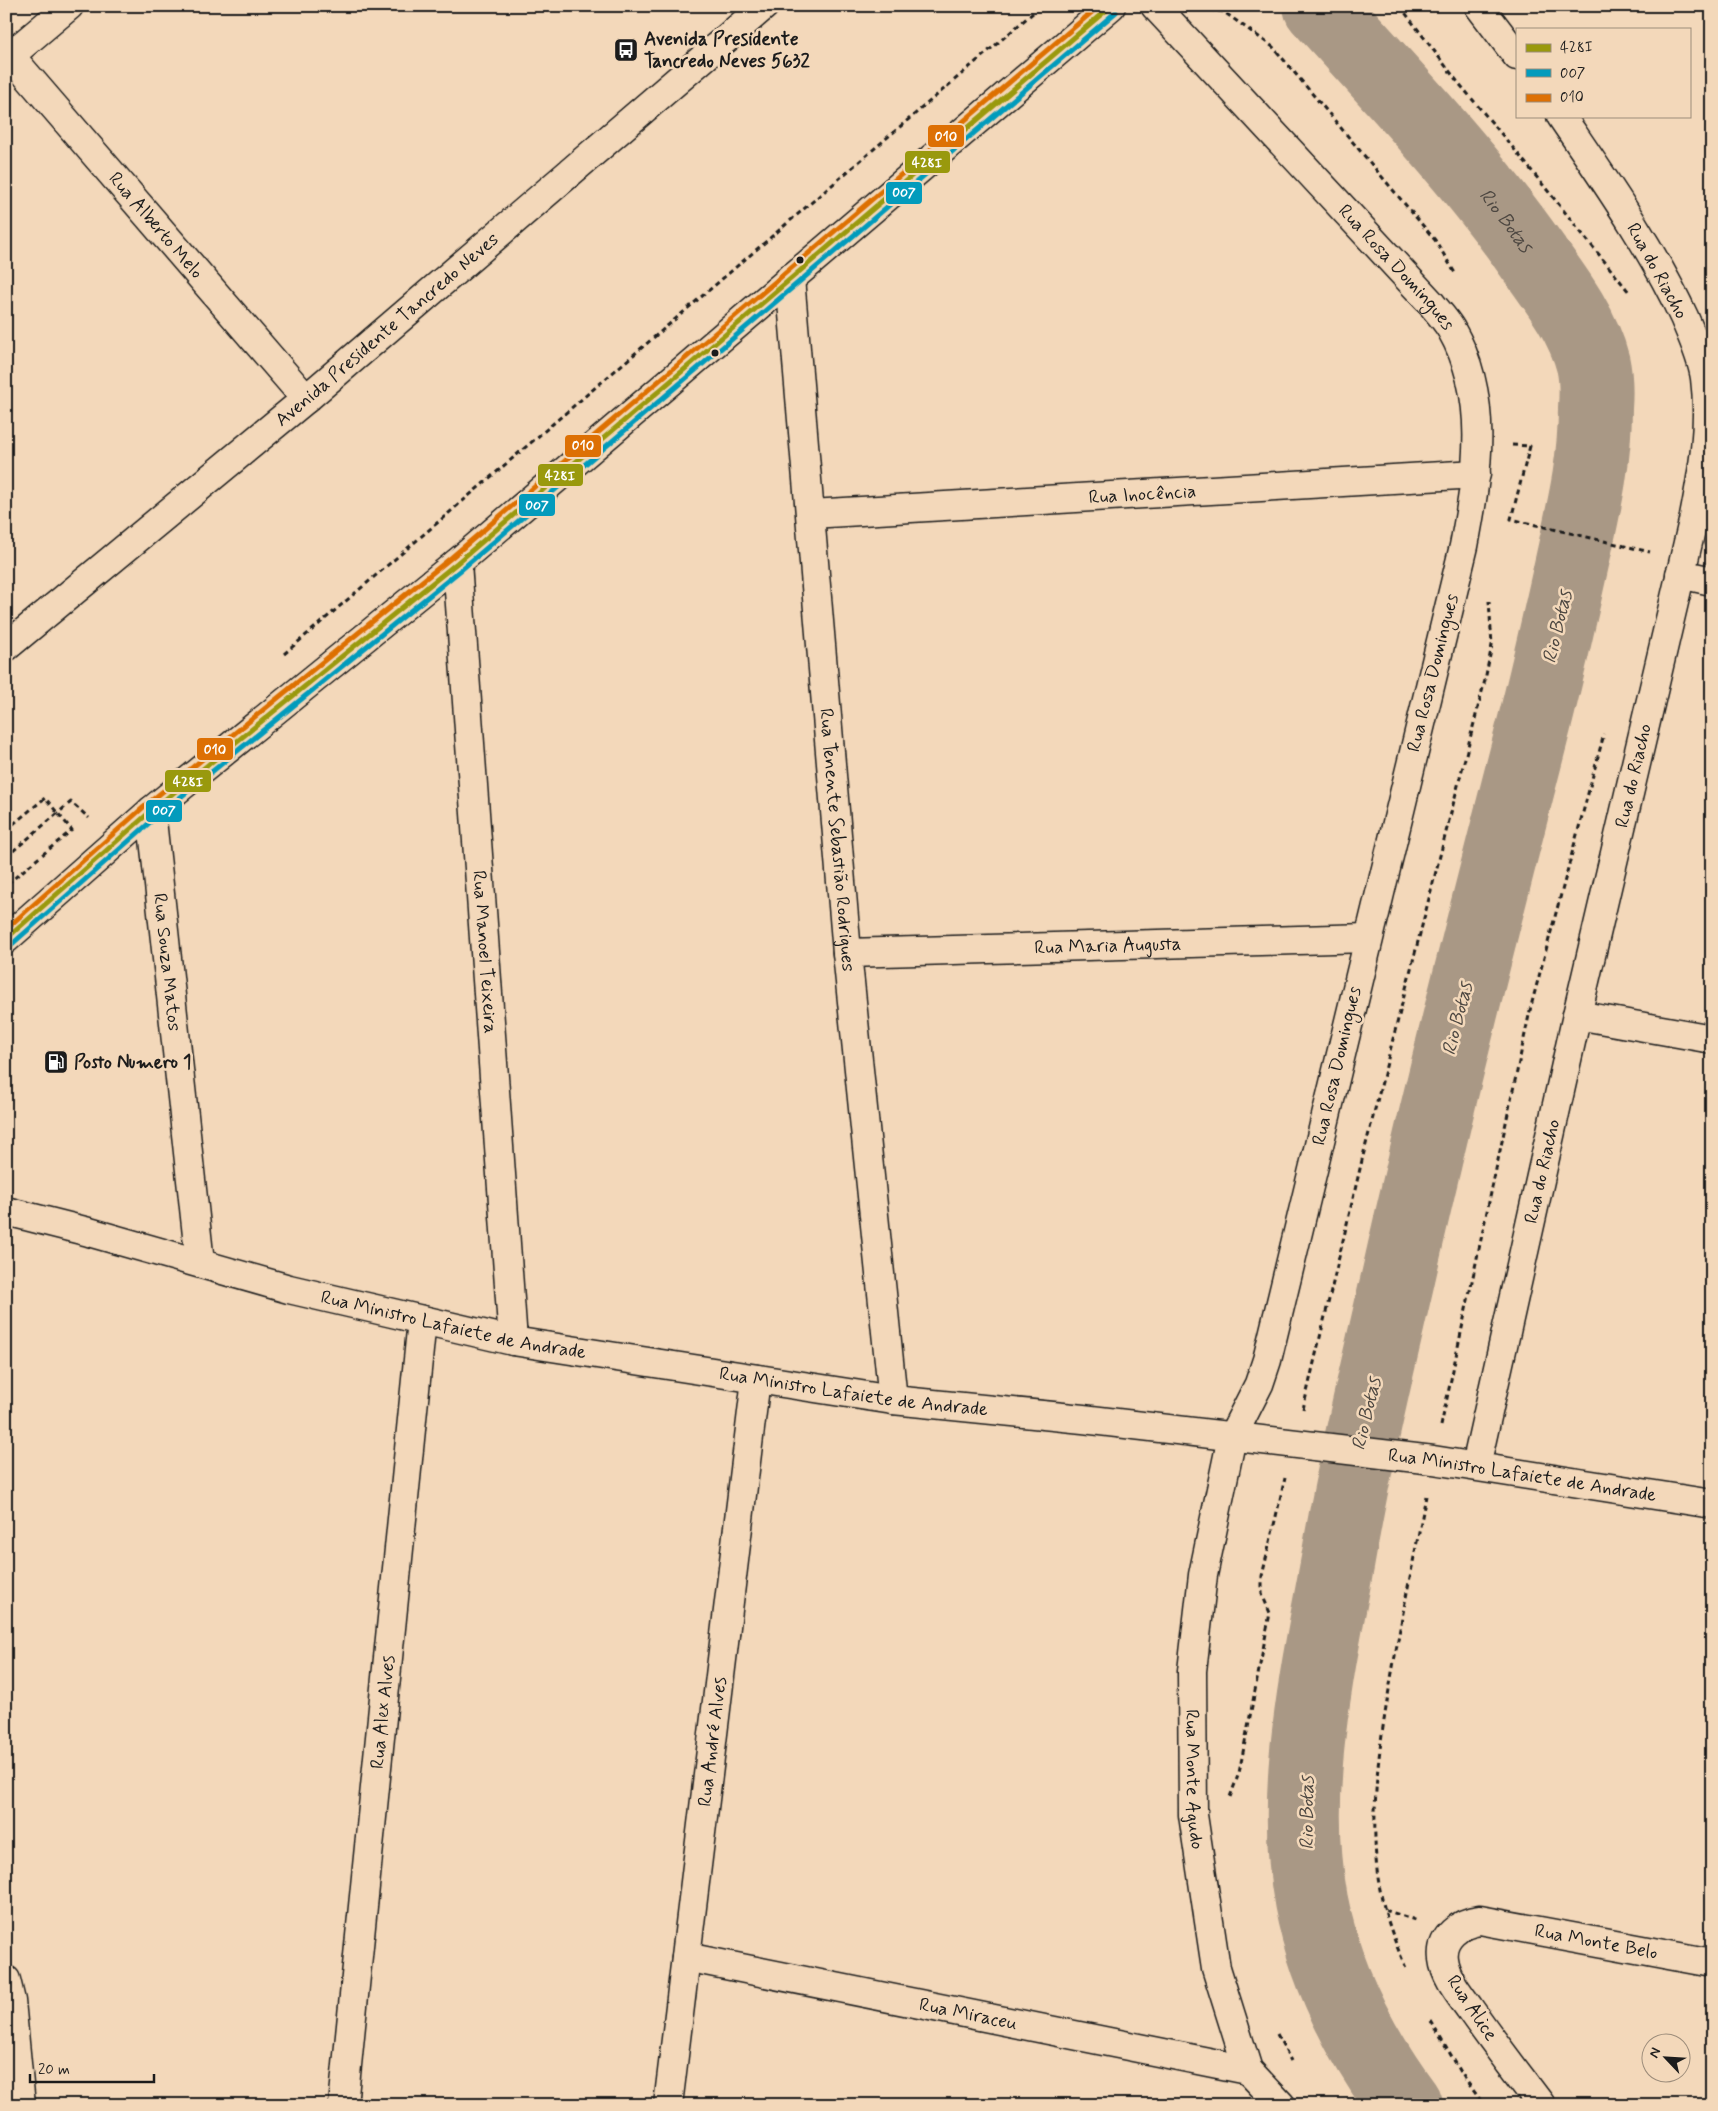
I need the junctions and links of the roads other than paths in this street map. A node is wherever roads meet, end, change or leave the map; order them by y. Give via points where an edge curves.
1 (69, 6) edge
2 (764, 6) edge
3 (1111, 6) edge
4 (1155, 6) edge
5 (1480, 6) edge
6 (8, 55) edge
7 (1516, 55) edge
8 (1562, 118) edge
9 (790, 278) junction
10 (306, 399) junction
11 (1476, 474) junction
12 (811, 514) junction
13 (457, 563) junction
14 (1680, 574) junction
15 (1712, 581) edge
16 (6, 648) edge
17 (152, 811) junction
18 (1368, 938) junction
19 (6, 939) edge
20 (847, 953) junction
21 (1577, 1014) junction
22 (1712, 1039) edge
23 (6, 1211) edge
24 (200, 1263) junction
25 (422, 1320) junction
26 (513, 1341) junction
27 (756, 1379) junction
28 (893, 1400) junction
29 (1232, 1437) junction
30 (1476, 1466) junction
31 (1712, 1504) edge
32 (1480, 1920) joint
33 (686, 1957) junction
34 (1712, 1964) edge
35 (6, 1980) edge
36 (1248, 2070) junction
37 (21, 2105) edge
38 (343, 2105) edge
39 (668, 2105) edge
40 (1281, 2105) edge
41 (1540, 2105) edge

1 - 6 street
2 - 10 street, Avenida Presidente Tancredo Neves
3 - 9 street
4 - 11 street, Rua Rosa Domingues via 1430,302 1450,328 1466,359 1473,387 1479,444
5 - 7 street
6 - 10 street, Rua Alberto Melo
8 - 14 street, Rua do Riacho via 1658,267 1695,343 1705,376 1704,456
9 - 12 street, Rua Tenente Sebastião Rodrigues
9 - 13 street
10 - 16 street, Avenida Presidente Tancredo Neves
11 - 12 street, Rua Inocência
11 - 18 street, Rua Rosa Domingues via 1464,546
12 - 20 street, Rua Tenente Sebastião Rodrigues
13 - 17 street
13 - 26 street, Rua Manoel Teixeira
14 - 15 street
14 - 21 street, Rua do Riacho
17 - 19 street
17 - 24 street, Rua Souza Matos
18 - 20 street, Rua Maria Augusta
18 - 29 street, Rua Rosa Domingues via 1267,1360 1259,1384
20 - 28 street, Rua Tenente Sebastião Rodrigues
21 - 22 street
21 - 30 street, Rua do Riacho
23 - 24 street, Rua Ministro Lafaiete de Andrade
24 - 25 street, Rua Ministro Lafaiete de Andrade via 289,1289
25 - 26 street, Rua Ministro Lafaiete de Andrade
25 - 38 street, Rua Alex Alves
26 - 27 street, Rua Ministro Lafaiete de Andrade
27 - 28 street, Rua Ministro Lafaiete de Andrade
27 - 33 street, Rua André Alves
28 - 29 street, Rua Ministro Lafaiete de Andrade
29 - 30 street, Rua Ministro Lafaiete de Andrade
29 - 36 street, Rua Monte Agudo via 1203,1575 1192,1671 1193,1815 1216,1968
30 - 31 street, Rua Ministro Lafaiete de Andrade
32 - 34 street, Rua Monte Belo
32 - 41 street, Rua Alice via 1467,1922 1452,1932 1444,1948 1444,1965 1462,1997
33 - 36 street, Rua Miraceu
33 - 39 street, Rua André Alves
35 - 37 street
36 - 40 street, Rua Monte Agudo

